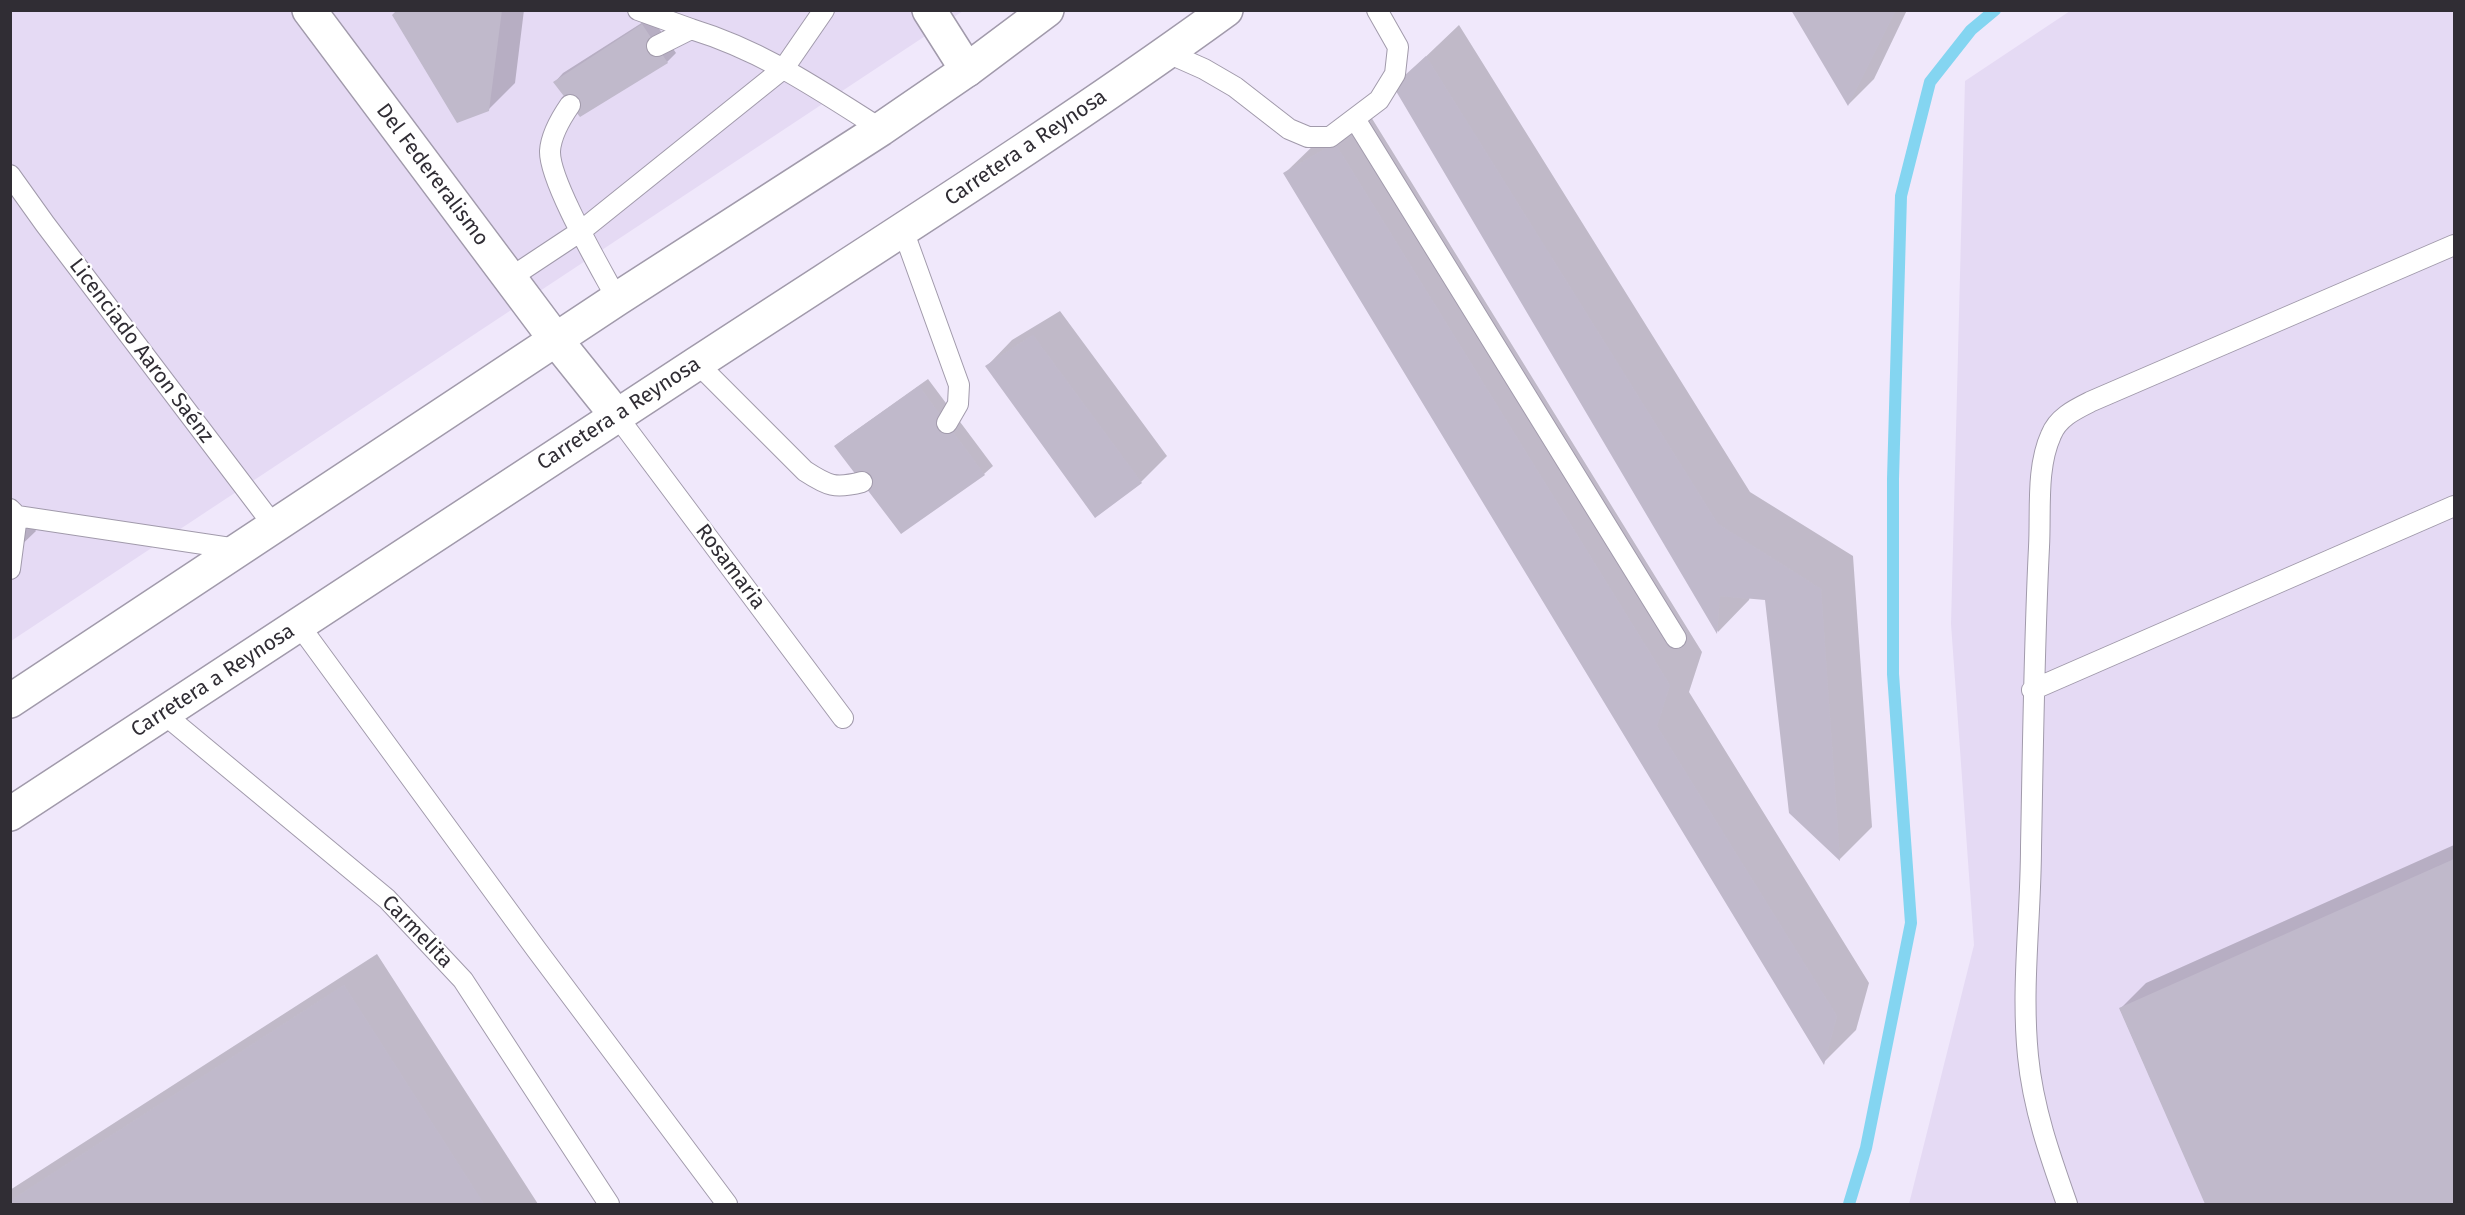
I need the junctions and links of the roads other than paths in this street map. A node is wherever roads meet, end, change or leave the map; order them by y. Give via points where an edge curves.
1 (309, 10) edge
2 (638, 10) edge
3 (824, 10) edge
4 (929, 10) edge
5 (1047, 10) edge
6 (1226, 10) edge
7 (1377, 10) edge
8 (691, 29) junction
9 (657, 46) dead end
10 (1167, 53) junction
11 (784, 68) junction
12 (967, 70) junction
13 (570, 105) dead end
14 (1355, 119) junction
15 (881, 129) junction
16 (10, 175) edge
17 (903, 230) junction
18 (580, 231) junction
19 (2454, 245) edge
20 (510, 278) junction
21 (617, 299) junction
22 (556, 340) junction
23 (697, 363) junction
24 (617, 416) junction
25 (947, 423) dead end
26 (862, 482) dead end
27 (2454, 506) edge
28 (14, 513) edge
29 (274, 526) junction
30 (237, 549) junction
31 (10, 568) edge
32 (299, 625) junction
33 (1676, 638) dead end
34 (2032, 690) junction
35 (10, 701) edge
36 (164, 714) junction
37 (843, 718) dead end
38 (10, 814) edge
39 (609, 1204) edge
40 (727, 1204) edge
41 (2067, 1204) edge

1 - 20 main road, Del Federeralismo
2 - 8 lane
3 - 11 lane
4 - 12 main road
5 - 12 main road
6 - 10 main road, Carretera a Reynosa
7 - 14 lane via 1398,47 1395,74 1379,100
8 - 9 lane
8 - 11 lane via 727,40
10 - 14 lane via 1228,83 1289,129 1308,138 1330,137
10 - 17 main road, Carretera a Reynosa
11 - 15 lane
11 - 18 lane
12 - 15 main road
13 - 18 lane via 558,123 550,151 556,177
14 - 33 lane
15 - 21 main road
16 - 29 lane, Licenciado Aaron Saénz
17 - 23 main road, Carretera a Reynosa
17 - 25 lane via 959,385 958,404
18 - 20 lane
18 - 21 lane
19 - 34 lane via 2068,412 2051,433 2043,465
20 - 22 main road, Del Federeralismo
21 - 22 main road
22 - 24 main road, Del Federeralismo
22 - 29 main road
23 - 24 main road, Carretera a Reynosa
23 - 26 lane via 805,471 822,482 842,487
24 - 32 main road, Carretera a Reynosa
24 - 37 lane, Rosamaria
27 - 34 lane
28 - 30 lane
28 - 31 lane
29 - 30 main road
30 - 35 main road
32 - 36 main road, Carretera a Reynosa
32 - 40 lane
34 - 41 lane via 2028,1056 2040,1126
36 - 38 main road, Carretera a Reynosa
36 - 39 lane, Carmelita via 387,899 463,980

